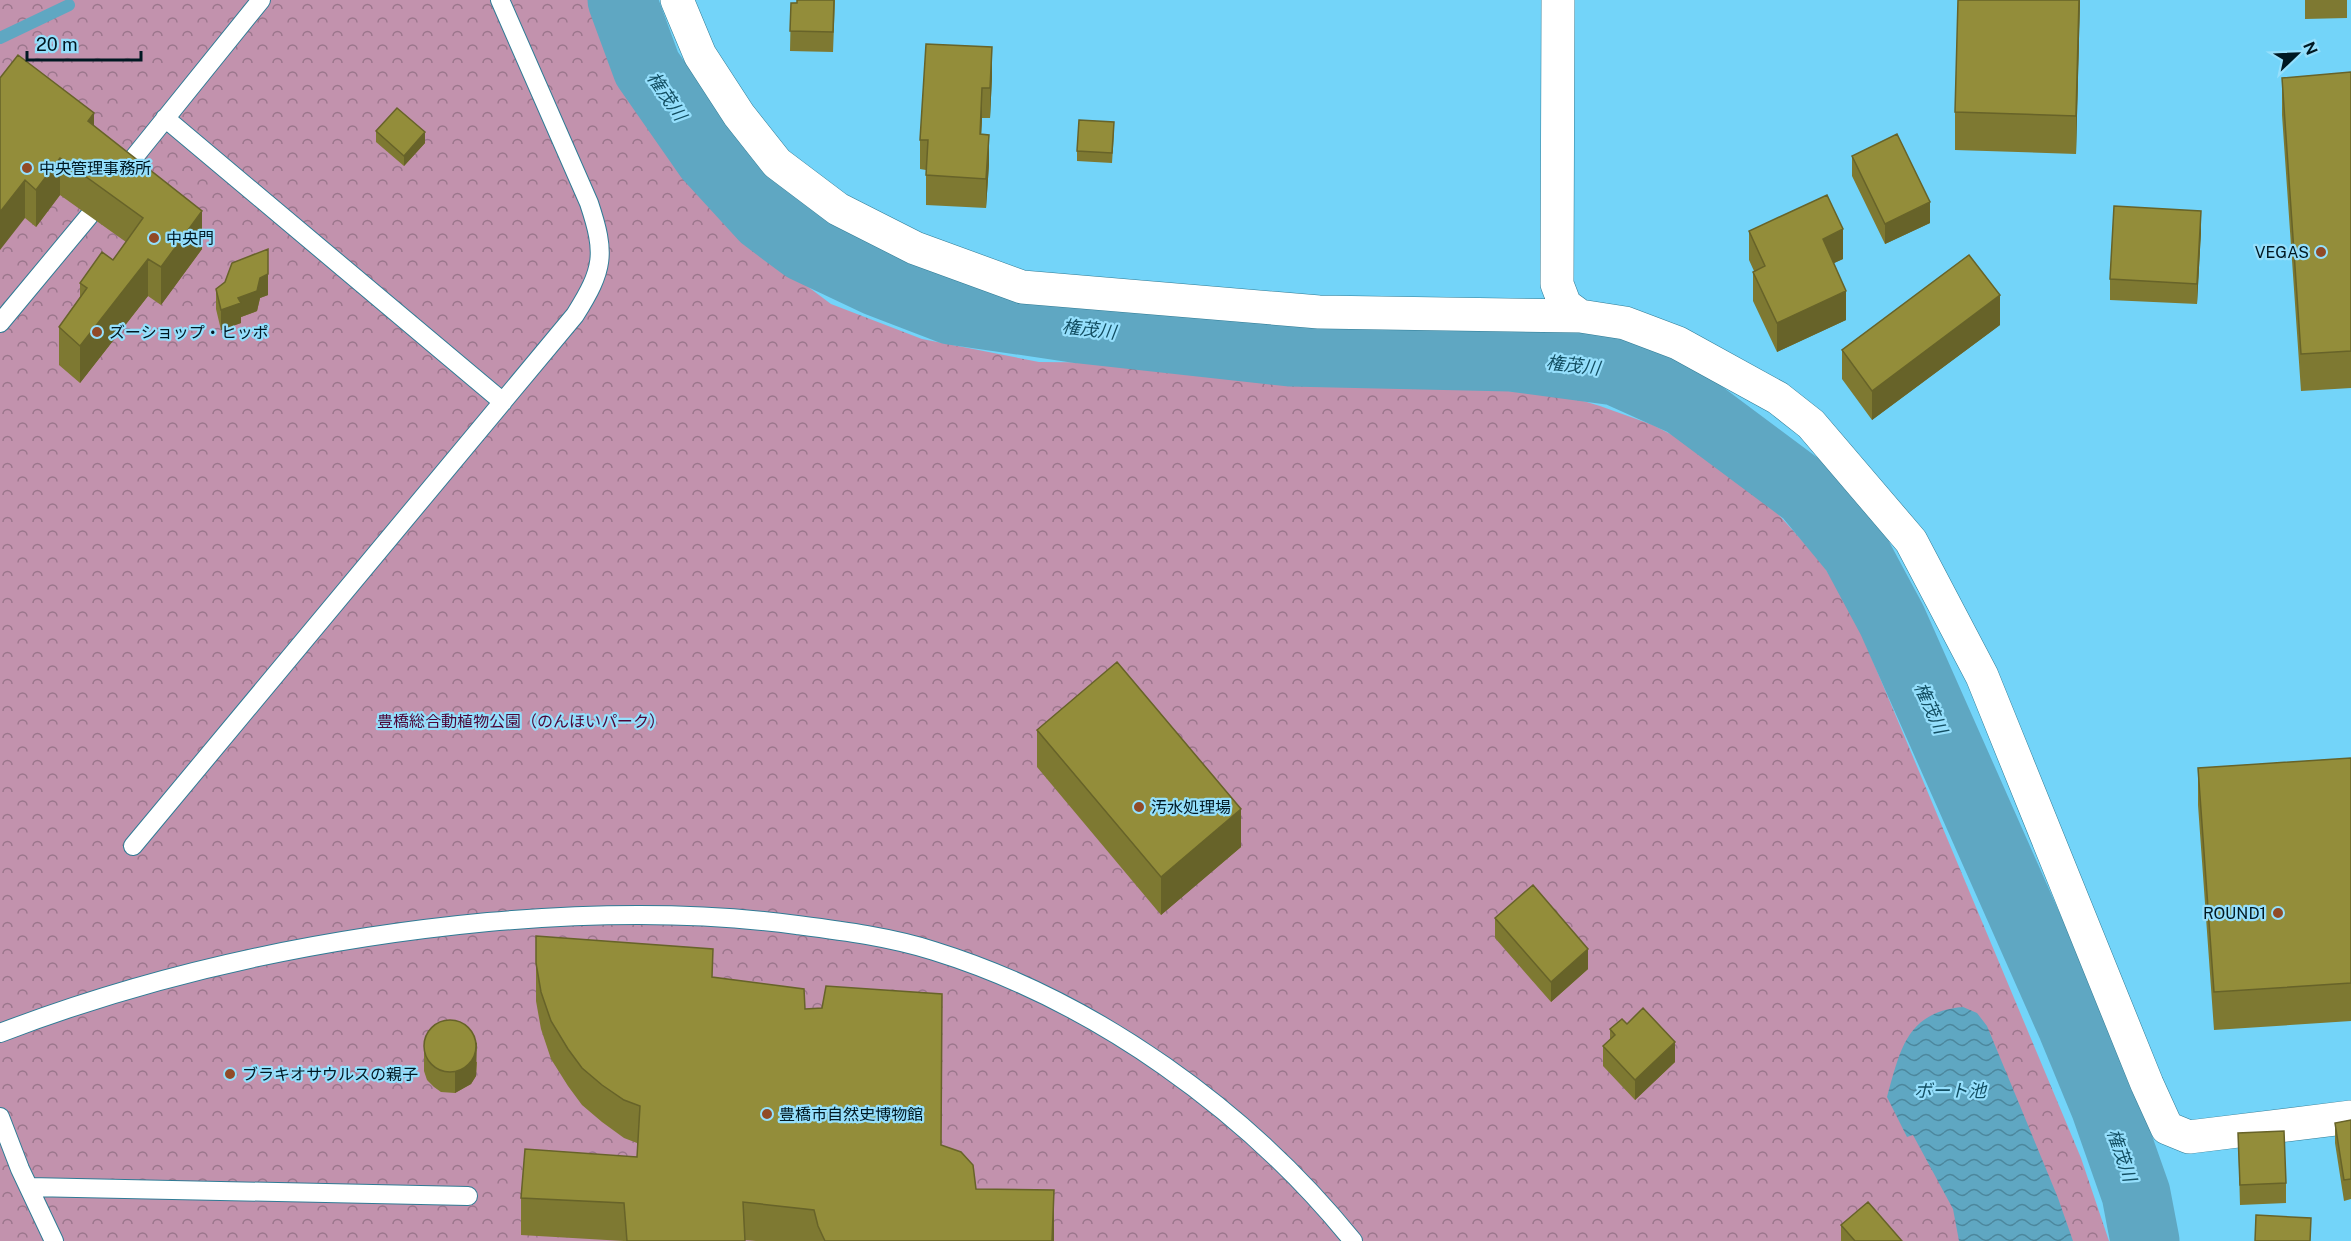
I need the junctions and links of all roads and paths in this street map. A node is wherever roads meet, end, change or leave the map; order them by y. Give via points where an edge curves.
1 (261, 0) edge
2 (500, 0) edge
3 (677, 0) edge
4 (1558, 0) edge
5 (165, 118) junction
6 (115, 181) edge
7 (88, 216) dead end
8 (1580, 316) junction
9 (0, 323) edge
10 (503, 402) junction
11 (133, 846) dead end
12 (0, 1033) edge
13 (0, 1117) edge
14 (2351, 1117) edge
15 (29, 1187) junction
16 (468, 1196) dead end
17 (54, 1241) edge
18 (1353, 1241) edge

1 - 5 lane
2 - 10 lane via 590,203 599,234 600,256 598,275 575,315
3 - 8 street via 700,55 739,115 777,163 838,209 915,248 1022,287 1319,312
4 - 8 street via 1557,284 1565,305
5 - 6 lane
5 - 10 lane
7 - 9 lane
8 - 14 street via 1625,323 1678,343 1778,398 1811,424 1911,541 1982,676 2167,1128 2189,1137
10 - 11 lane
12 - 18 lane via 114,994 201,970 324,944 436,928 542,917 621,915 739,919 856,934 964,961 1112,1032 1167,1068 1245,1129 1293,1174
13 - 15 lane
15 - 16 lane
15 - 17 lane

